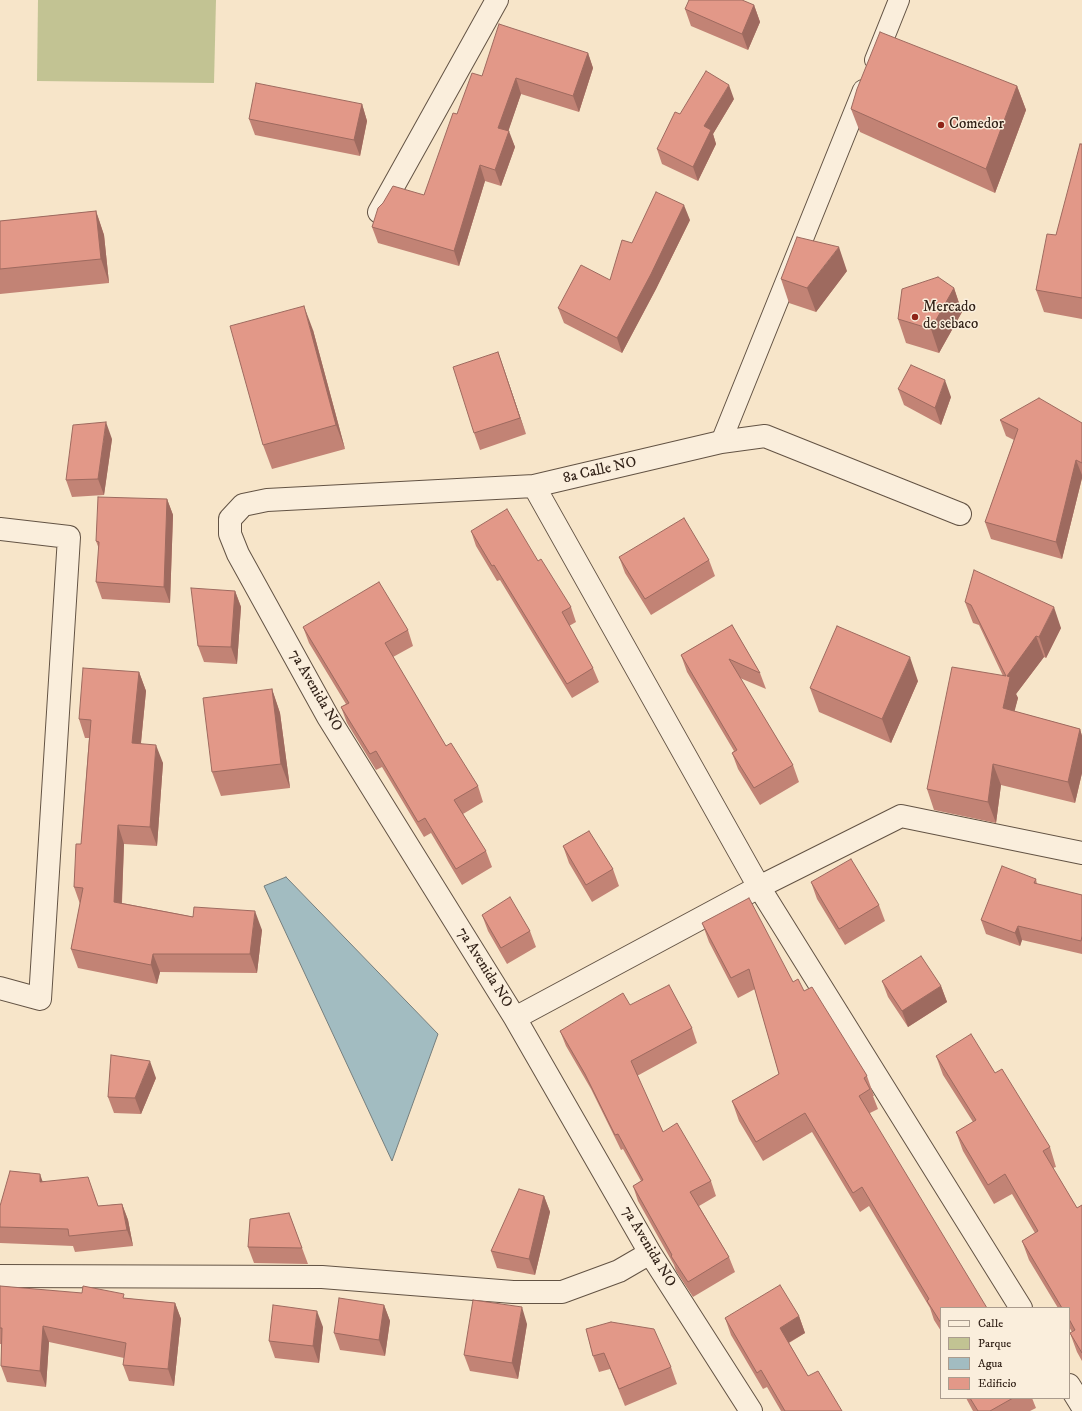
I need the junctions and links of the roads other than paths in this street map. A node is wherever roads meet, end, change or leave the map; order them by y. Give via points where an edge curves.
1 (497, 0) edge
2 (899, 0) edge
3 (378, 213) edge
4 (721, 442) junction
5 (534, 486) junction
6 (960, 514) dead end
7 (230, 519) joint
8 (0, 529) edge
9 (1082, 854) edge
10 (759, 887) junction
11 (0, 988) edge
12 (515, 1018) junction
13 (650, 1253) junction
14 (0, 1276) edge
15 (1020, 1307) edge
16 (1070, 1387) edge
17 (1082, 1406) edge
18 (751, 1411) edge

1 - 3 street
2 - 4 lane
4 - 5 street, 8a Calle NO
4 - 6 street, 8a Calle NO via 765,436
5 - 7 street, 8a Calle NO via 266,500 243,506
5 - 10 street
7 - 12 street, 7a Avenida NO via 230,534 238,554 328,717
8 - 11 street via 69,537 40,999
9 - 10 street via 901,816
10 - 12 street
10 - 15 street
12 - 13 street, 7a Avenida NO
13 - 14 street via 619,1270 562,1292 513,1292 322,1277
13 - 18 street, 7a Avenida NO
16 - 17 street

